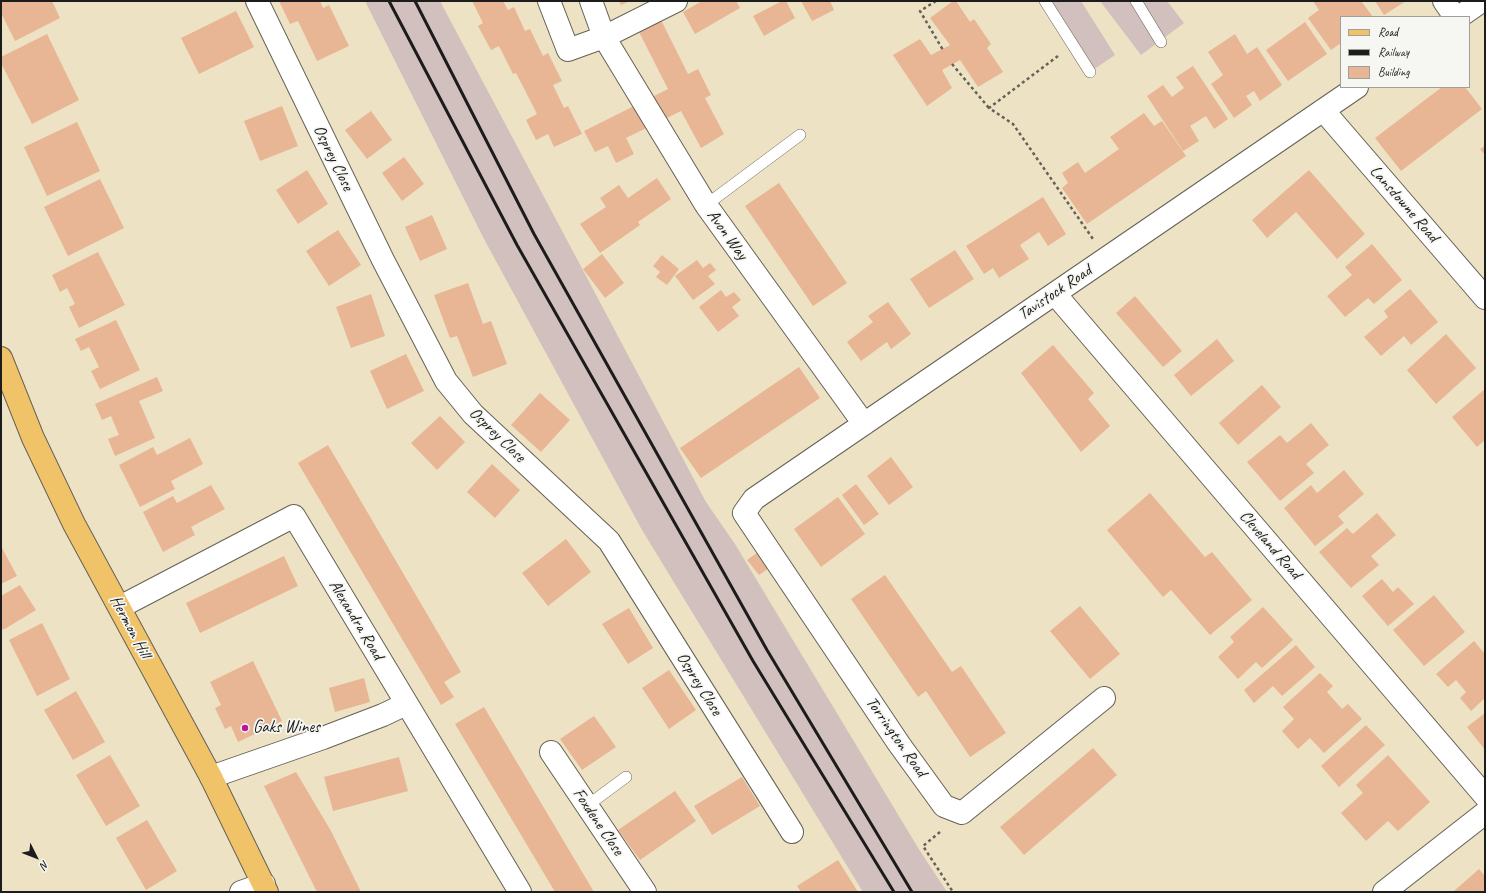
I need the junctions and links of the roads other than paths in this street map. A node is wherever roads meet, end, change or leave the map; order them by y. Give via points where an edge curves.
1 (257, 1) edge
2 (549, 1) edge
3 (591, 1) edge
4 (676, 1) edge
5 (1045, 1) edge
6 (1136, 1) edge
7 (1444, 1) edge
8 (1482, 1) edge
9 (1454, 16) edge
10 (1460, 16) edge
11 (604, 37) junction
12 (1161, 42) dead end
13 (1090, 72) dead end
14 (1355, 88) edge
15 (1323, 110) junction
16 (800, 135) dead end
17 (706, 205) junction
18 (1055, 294) junction
19 (1485, 298) edge
20 (1, 358) edge
21 (864, 424) junction
22 (754, 499) joint
23 (120, 607) junction
24 (1104, 698) dead end
25 (406, 704) junction
26 (552, 752) dead end
27 (211, 777) junction
28 (626, 777) dead end
29 (1485, 796) edge
30 (588, 805) junction
31 (1485, 813) edge
32 (792, 832) dead end
33 (266, 888) edge
34 (241, 892) edge
35 (520, 892) edge
36 (645, 892) edge
37 (1384, 892) edge

1 - 32 street, Osprey Close via 383,260 446,381 473,414 609,541
2 - 11 street via 568,50
3 - 11 street, Avon Way
4 - 11 street
5 - 13 lane
6 - 12 lane
7 - 9 street
8 - 10 street
11 - 17 street, Avon Way
14 - 15 street, Tavistock Road
15 - 18 street, Tavistock Road
15 - 19 street, Lansdowne Road
16 - 17 lane
17 - 21 street, Avon Way
18 - 21 street, Tavistock Road
18 - 29 street, Cleveland Road
20 - 23 main road, Hermon Hill via 36,445 74,524
21 - 22 street, Tavistock Road
22 - 24 street, Torrington Road via 744,512 944,806 962,814
23 - 25 street, Alexandra Road via 294,516
23 - 27 main road, Hermon Hill
25 - 27 street via 336,733
25 - 35 street, Alexandra Road
26 - 30 street, Foxdene Close
27 - 33 main road, Hermon Hill
28 - 30 lane
30 - 36 street, Foxdene Close
31 - 37 street
33 - 34 street

